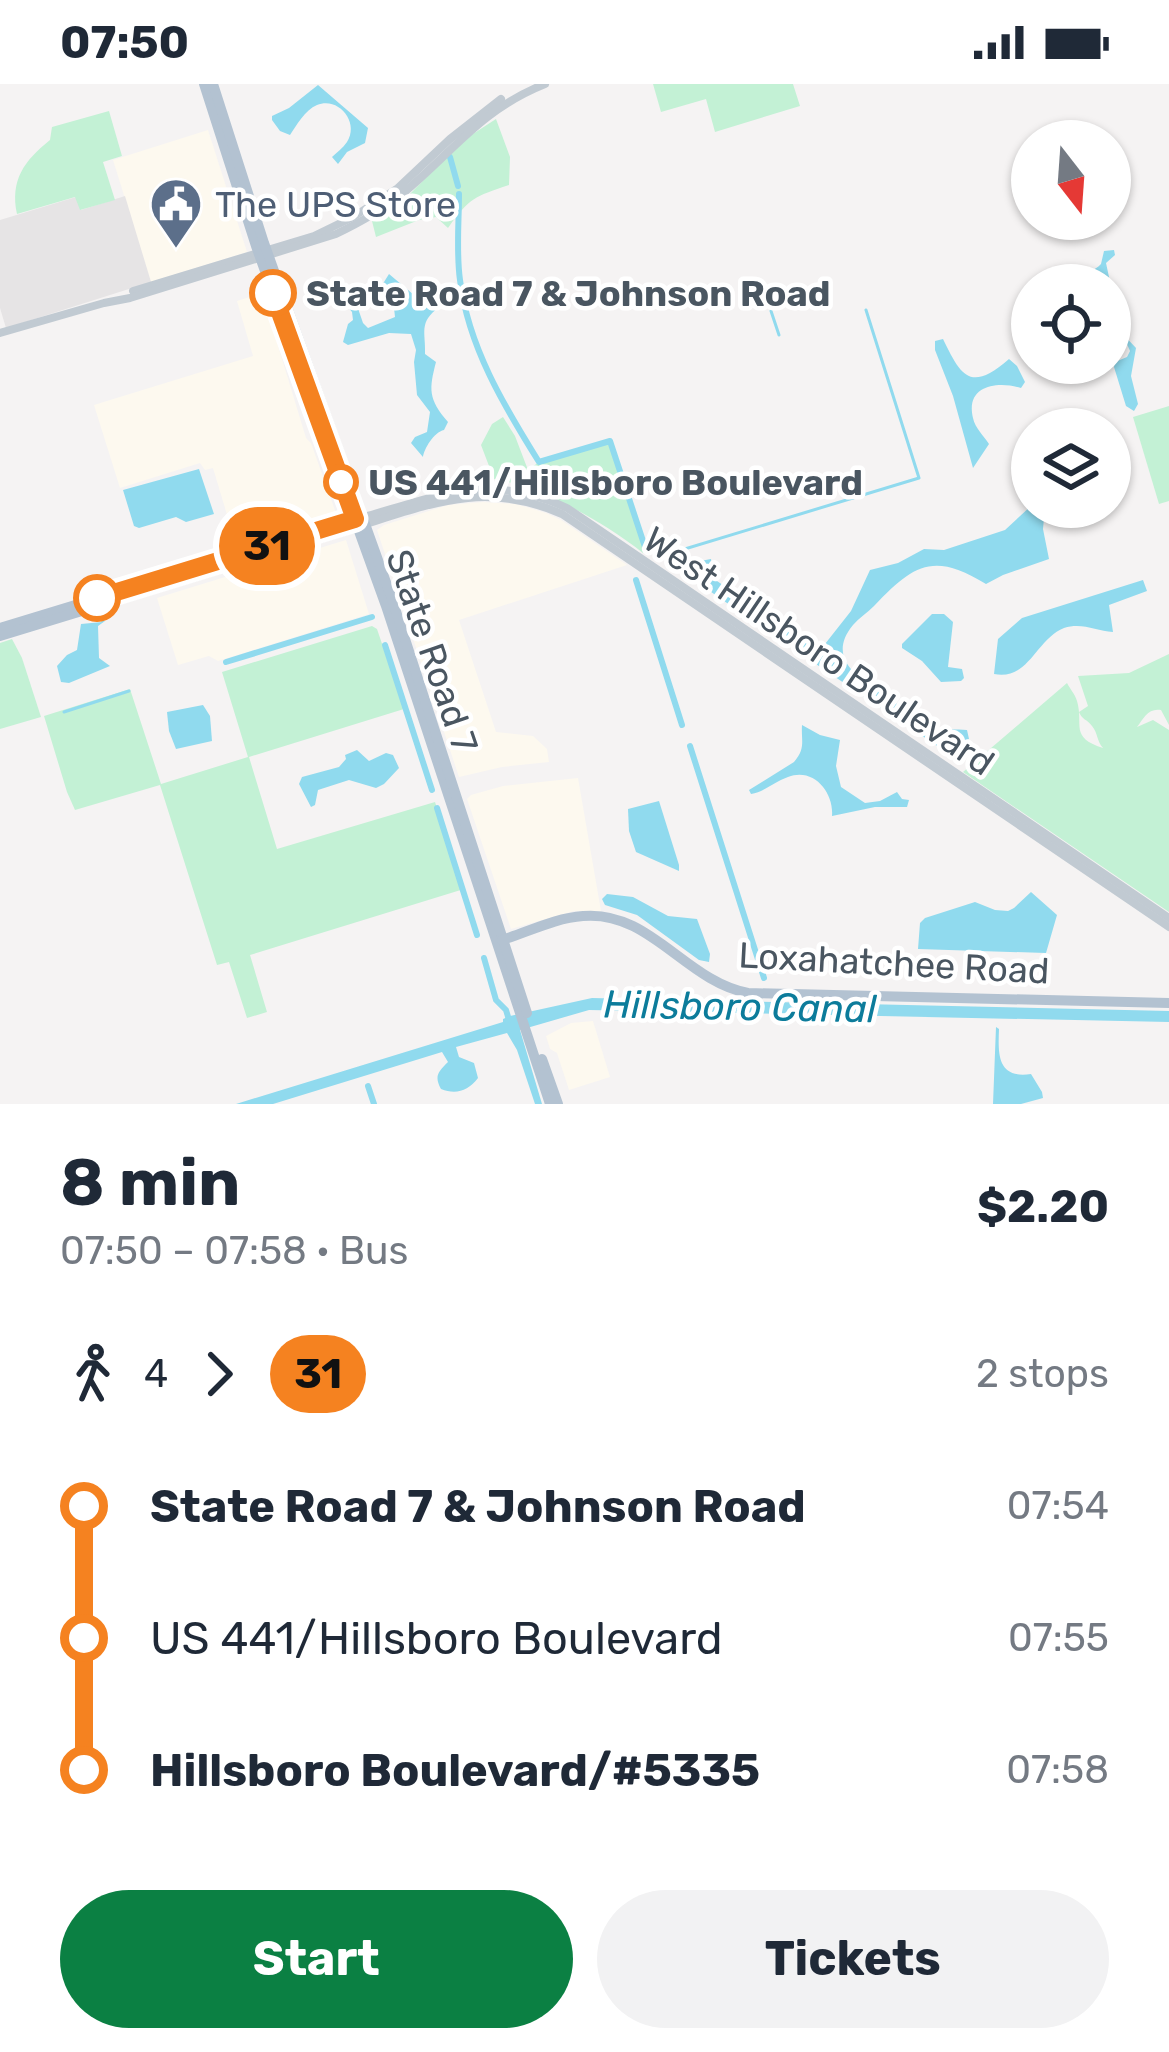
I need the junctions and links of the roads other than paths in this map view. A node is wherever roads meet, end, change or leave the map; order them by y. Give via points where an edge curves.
1 (209, 84) edge
2 (545, 84) edge
3 (264, 254) junction
4 (151, 285) junction
5 (130, 298) junction
6 (104, 303) junction
7 (0, 333) edge
8 (313, 391) junction
9 (361, 522) junction
10 (234, 561) junction
11 (99, 602) junction
12 (0, 632) edge
13 (402, 656) junction
14 (417, 671) junction
15 (453, 794) junction
16 (1169, 922) edge
17 (500, 941) junction
18 (1169, 1003) edge
19 (554, 1104) edge

1 - 3 main road, State Road 7
2 - 3 street via 492,111 366,219
3 - 4 street
3 - 5 street
3 - 8 main road, State Road 7
3 - 8 main road, State Road 7
4 - 5 street
4 - 6 street
5 - 6 street
6 - 7 street
8 - 9 main road, State Road 7
8 - 9 main road, State Road 7
9 - 10 main road, West Hillsboro Boulevard
9 - 13 main road, State Road 7
9 - 14 main road, State Road 7
9 - 16 street, West Hillsboro Boulevard via 489,490 578,523
10 - 11 main road, West Hillsboro Boulevard
10 - 11 main road, West Hillsboro Boulevard
11 - 12 main road, West Hillsboro Boulevard
11 - 12 main road, West Hillsboro Boulevard
13 - 14 main road
13 - 15 main road, State Road 7
14 - 15 main road, State Road 7
15 - 17 main road, State Road 7
15 - 17 main road, State Road 7
17 - 18 main road, Loxahatchee Road via 599,916 634,925 712,981 748,994
17 - 19 main road, State Road 7

